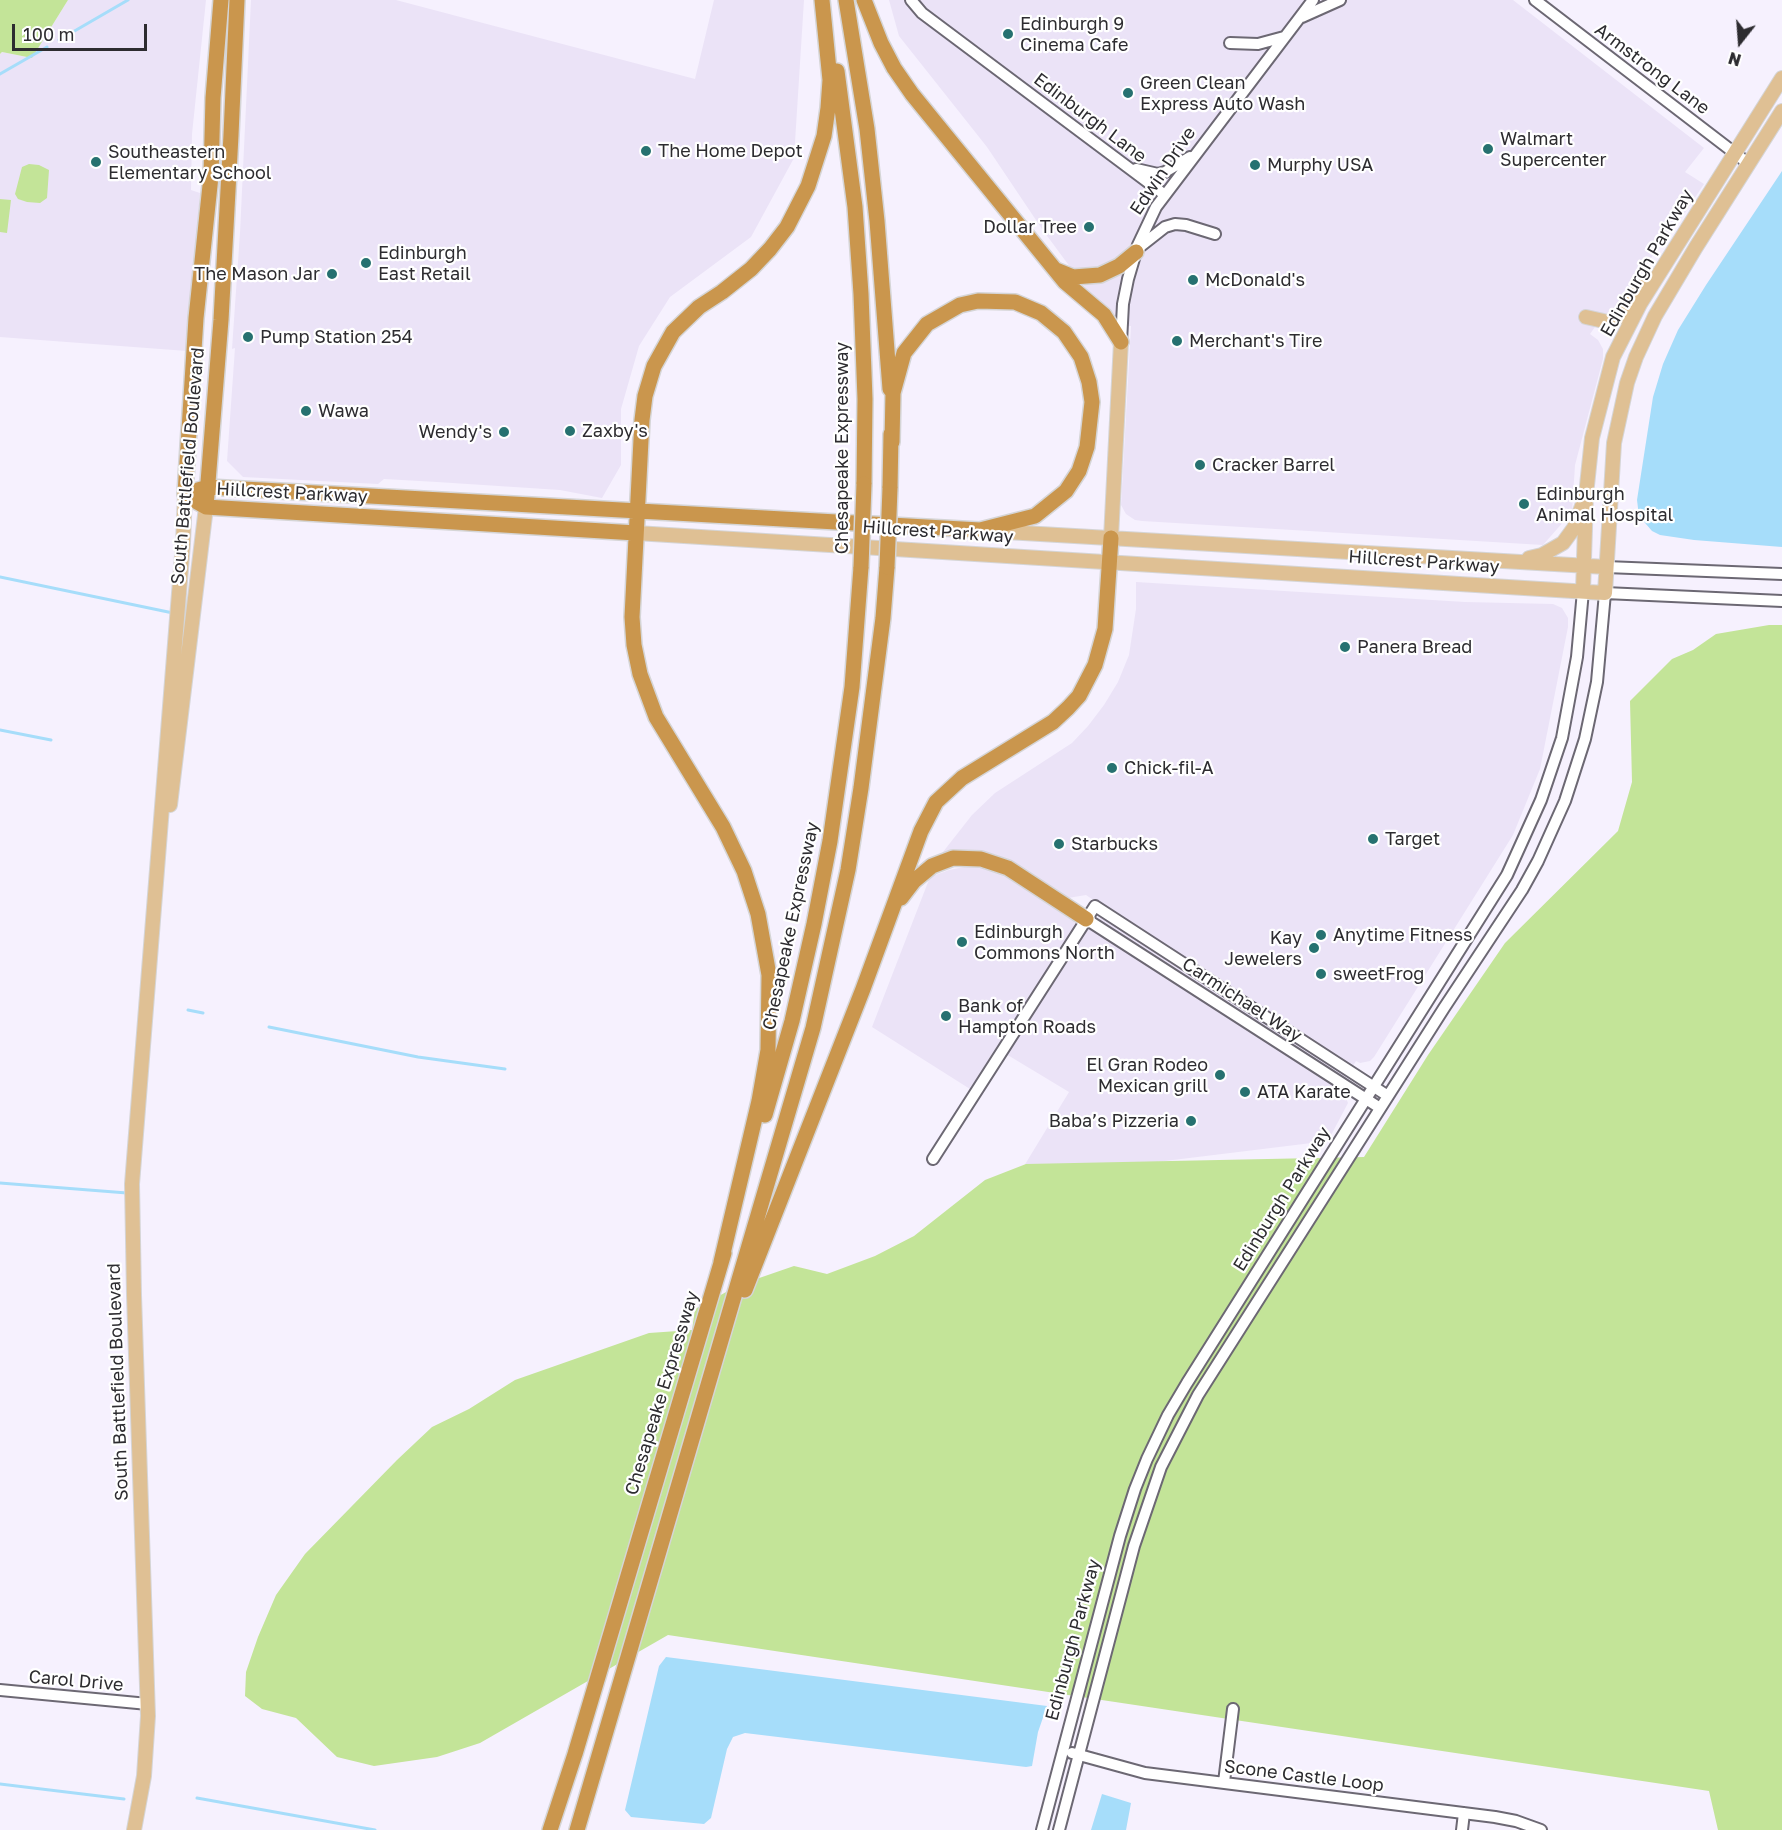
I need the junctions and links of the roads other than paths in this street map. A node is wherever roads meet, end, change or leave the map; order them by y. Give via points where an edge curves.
1 (221, 0) edge
2 (237, 0) edge
3 (823, 0) edge
4 (846, 0) edge
5 (864, 0) edge
6 (911, 0) edge
7 (1313, 0) edge
8 (1340, 0) edge
9 (1535, 0) edge
10 (1299, 18) junction
11 (1285, 37) junction
12 (1230, 43) dead end
13 (1782, 78) edge
14 (1782, 111) edge
15 (1734, 153) junction
16 (1195, 154) junction
17 (1749, 164) junction
18 (1126, 166) junction
19 (1165, 195) junction
20 (1686, 229) junction
21 (1215, 234) dead end
22 (1136, 250) junction
23 (1052, 267) junction
24 (1586, 317) dead end
25 (1121, 342) junction
26 (1619, 345) junction
27 (1627, 383) junction
28 (891, 442) junction
29 (208, 487) junction
30 (185, 494) junction
31 (1586, 495) junction
32 (207, 507) junction
33 (638, 510) junction
34 (980, 530) junction
35 (636, 533) junction
36 (1111, 538) junction
37 (1499, 561) junction
38 (1110, 562) junction
39 (1584, 566) junction
40 (1606, 567) junction
41 (1782, 574) edge
42 (1583, 591) junction
43 (1605, 593) junction
44 (1782, 601) edge
45 (891, 913) junction
46 (1086, 920) junction
47 (153, 932) junction
48 (1374, 1087) junction
49 (1388, 1096) junction
50 (1366, 1099) junction
51 (1380, 1108) junction
52 (933, 1159) dead end
53 (721, 1262) junction
54 (708, 1385) junction
55 (0, 1690) edge
56 (148, 1704) junction
57 (1233, 1709) dead end
58 (1063, 1750) junction
59 (1078, 1755) junction
60 (1224, 1782) junction
61 (1464, 1813) junction
62 (134, 1830) edge
63 (550, 1830) edge
64 (577, 1830) edge
65 (1042, 1830) edge
66 (1059, 1830) edge
67 (1462, 1830) edge
68 (1541, 1830) edge

1 - 30 highway, South Battlefield Boulevard
2 - 29 highway, South Battlefield Boulevard
3 - 33 highway via 830,80 824,136 814,172 797,209 770,249 732,285 679,324 659,353 645,396
3 - 53 highway, Chesapeake Expressway, bridge via 855,207 865,399 861,567 852,687 816,914 776,1080
4 - 28 highway via 877,221 889,362
5 - 23 highway via 881,43 912,94
6 - 18 street, Edinburgh Lane via 922,13
7 - 10 street, Edwin Drive
8 - 10 street
9 - 15 street, Armstrong Lane
10 - 11 street, Edwin Drive
11 - 12 street via 1258,44
11 - 16 street, Edwin Drive
13 - 15 main road, Edinburgh Parkway
14 - 17 main road, Edinburgh Parkway
15 - 17 street, Armstrong Lane
15 - 20 main road, Edinburgh Parkway
16 - 18 street via 1158,174
16 - 19 street, Edwin Drive
17 - 27 main road, Edinburgh Parkway via 1655,316
18 - 19 street, Edinburgh Lane
19 - 22 street, Edwin Drive
20 - 24 main road via 1616,319 1608,322
20 - 26 main road, Edinburgh Parkway
21 - 22 street via 1175,224 1165,227
22 - 23 highway via 1119,266 1100,275 1072,277
22 - 25 street, Edwin Drive via 1124,295
23 - 25 highway via 1104,315
25 - 36 main road, Edwin Drive
26 - 27 main road
26 - 31 main road, Edinburgh Parkway via 1592,438
27 - 40 main road, Edinburgh Parkway via 1612,461
28 - 34 highway via 893,393 904,353 927,324 940,315 978,301 1015,302 1041,313 1064,332 1081,357 1092,402 1087,447 1079,471 1066,491 1035,516
28 - 54 highway, bridge via 883,618 848,870 802,1067
29 - 30 highway, Hillcrest Parkway
29 - 32 highway, South Battlefield Boulevard
29 - 33 highway, Hillcrest Parkway
30 - 32 highway, Hillcrest Parkway
30 - 47 main road, South Battlefield Boulevard
31 - 37 main road via 1574,528 1558,546 1542,555
31 - 39 main road, Edinburgh Parkway
32 - 35 highway, Hillcrest Parkway
32 - 47 main road, South Battlefield Boulevard
33 - 34 highway, Hillcrest Parkway
33 - 35 highway
34 - 36 main road, Hillcrest Parkway
35 - 38 main road, Hillcrest Parkway
35 - 53 highway via 632,617 640,674 656,717 723,827 744,871 758,914 769,975 768,1050
36 - 37 main road, Hillcrest Parkway
36 - 38 highway
37 - 39 main road, Hillcrest Parkway
38 - 42 main road, Hillcrest Parkway
38 - 45 highway via 1101,648 1079,696 1053,722 962,778 936,802 921,831
39 - 40 main road, Hillcrest Parkway
39 - 42 main road, Edinburgh Parkway
40 - 41 street, Hillcrest Parkway
40 - 43 main road, Edinburgh Parkway
42 - 43 main road, Hillcrest Parkway
42 - 48 street, Edinburgh Parkway via 1570,701 1541,800 1499,890
43 - 44 street, Hillcrest Parkway
43 - 49 street, Edinburgh Parkway via 1599,668 1588,723 1552,832 1522,890
45 - 46 highway via 914,881 932,866 953,858 981,859 1008,868
45 - 54 highway
46 - 48 street, Carmichael Way via 1095,906
46 - 50 street, Carmichael Way
46 - 52 street
47 - 56 main road, South Battlefield Boulevard via 132,1184
48 - 49 street, Carmichael Way
48 - 50 street, Edinburgh Parkway
49 - 51 street, Edinburgh Parkway
50 - 51 street, Carmichael Way
50 - 58 street, Edinburgh Parkway via 1186,1383 1154,1443 1124,1520
51 - 59 street, Edinburgh Parkway via 1198,1395 1167,1453 1138,1530
53 - 63 highway, Chesapeake Expressway
54 - 64 highway
55 - 56 street, Carol Drive
56 - 62 main road, South Battlefield Boulevard via 144,1776
57 - 60 street
58 - 59 street, Scone Castle Loop
58 - 65 street, Edinburgh Parkway
59 - 60 street, Scone Castle Loop via 1144,1773
59 - 66 street, Edinburgh Parkway
60 - 61 street, Scone Castle Loop
61 - 67 street
61 - 68 street, Scone Castle Loop via 1516,1821

